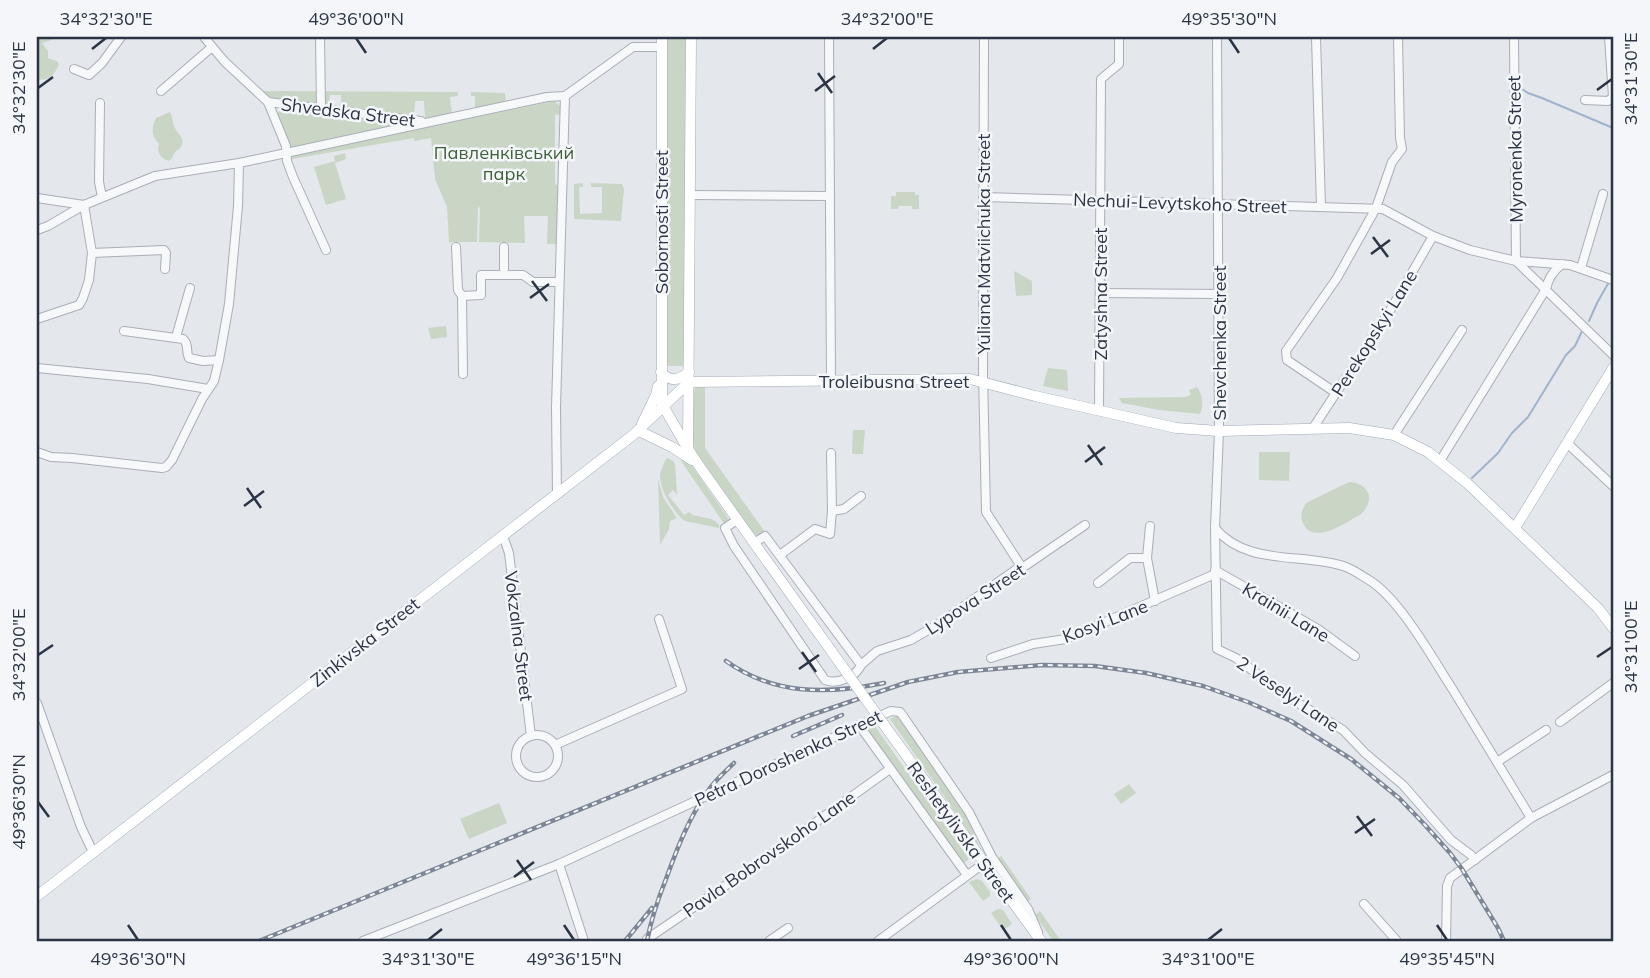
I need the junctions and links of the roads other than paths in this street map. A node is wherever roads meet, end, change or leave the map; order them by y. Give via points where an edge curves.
1 (121, 37) edge
2 (204, 37) edge
3 (320, 37) edge
4 (691, 37) edge
5 (829, 37) edge
6 (984, 37) edge
7 (1119, 37) edge
8 (1217, 37) edge
9 (1316, 37) edge
10 (1398, 37) edge
11 (1514, 37) edge
12 (1609, 37) edge
13 (662, 42) edge
14 (212, 47) junction
15 (74, 69) dead end
16 (161, 91) dead end
17 (565, 96) junction
18 (1585, 100) dead end
19 (268, 102) junction
20 (100, 103) dead end
21 (321, 109) junction
22 (428, 122) junction
23 (287, 152) junction
24 (239, 163) junction
25 (1603, 194) dead end
26 (690, 195) junction
27 (830, 195) junction
28 (102, 197) junction
29 (984, 197) junction
30 (37, 198) edge
31 (1100, 201) junction
32 (1219, 204) junction
33 (84, 205) junction
34 (1321, 206) junction
35 (1376, 208) junction
36 (37, 230) edge
37 (1433, 236) junction
38 (456, 247) dead end
39 (503, 247) dead end
40 (326, 250) dead end
41 (92, 253) junction
42 (1517, 261) junction
43 (1562, 264) junction
44 (1581, 268) junction
45 (165, 269) dead end
46 (504, 275) junction
47 (1613, 280) edge
48 (559, 282) junction
49 (190, 288) dead end
50 (1546, 289) junction
51 (1100, 293) junction
52 (1219, 294) junction
53 (462, 296) junction
54 (38, 316) edge
55 (1462, 330) dead end
56 (124, 331) dead end
57 (176, 337) junction
58 (1613, 355) edge
59 (219, 360) junction
60 (37, 368) edge
61 (1613, 368) edge
62 (661, 372) junction
63 (463, 374) dead end
64 (689, 377) junction
65 (831, 380) junction
66 (983, 382) junction
67 (208, 389) junction
68 (1336, 393) junction
69 (663, 407) junction
70 (1099, 411) junction
71 (1313, 428) junction
72 (676, 429) junction
73 (639, 431) junction
74 (1219, 431) junction
75 (1394, 435) junction
76 (1567, 443) junction
77 (671, 447) junction
78 (688, 449) junction
79 (37, 452) edge
80 (831, 453) dead end
81 (1440, 461) junction
82 (702, 470) junction
83 (1613, 486) edge
84 (556, 494) junction
85 (861, 496) dead end
86 (832, 511) junction
87 (737, 520) junction
88 (1085, 525) dead end
89 (1150, 526) dead end
90 (1214, 527) junction
91 (1515, 528) junction
92 (503, 536) junction
93 (754, 543) junction
94 (780, 555) junction
95 (1147, 558) junction
96 (1021, 566) junction
97 (1215, 572) junction
98 (1097, 583) dead end
99 (1155, 601) junction
100 (659, 619) dead end
101 (1613, 628) edge
102 (1217, 649) joint
103 (1355, 656) dead end
104 (991, 658) dead end
105 (861, 665) junction
106 (1613, 682) edge
107 (37, 703) edge
108 (1560, 722) dead end
109 (859, 725) junction
110 (1546, 730) dead end
111 (531, 736) junction
112 (555, 745) junction
113 (1497, 762) junction
114 (890, 769) junction
115 (1613, 775) edge
116 (1531, 818) junction
117 (93, 852) junction
118 (988, 860) junction
119 (1475, 860) junction
120 (559, 864) junction
121 (967, 875) junction
122 (37, 896) edge
123 (1364, 904) dead end
124 (788, 928) dead end
125 (647, 939) dead end
126 (363, 941) edge
127 (584, 941) edge
128 (769, 941) edge
129 (878, 941) edge
130 (1041, 941) edge
131 (1397, 941) edge
132 (1446, 941) edge

1 - 15 street via 89,75
2 - 14 street
3 - 21 street
4 - 26 main road, Sobornosti Street
5 - 27 street
6 - 29 street, Yuliana Matviichuka Street
7 - 31 street, Zatyshna Street via 1117,66 1101,79
8 - 32 street, Shevchenka Street
9 - 34 street
10 - 35 street via 1402,149 1392,162
11 - 42 street, Myronenka Street
12 - 18 street via 1613,97
13 - 17 street, Shvedska Street via 633,47
13 - 62 main road, Sobornosti Street
14 - 16 street
14 - 19 street
17 - 22 street, Shvedska Street
17 - 48 street
19 - 21 street, Shvedska Street
19 - 23 street
20 - 28 street
21 - 22 street, Shvedska Street
22 - 23 street, Shvedska Street
23 - 24 street, Shvedska Street
23 - 40 street via 293,177
24 - 28 street, Shvedska Street via 155,176
24 - 59 street via 230,292
25 - 44 street
26 - 27 street
26 - 64 main road, Sobornosti Street
27 - 65 street
28 - 33 street, Shvedska Street
29 - 31 street, Nechui-Levytskoho Street
29 - 66 street, Yuliana Matviichuka Street
30 - 33 street
31 - 32 street, Nechui-Levytskoho Street
31 - 51 street, Zatyshna Street
32 - 34 street, Nechui-Levytskoho Street
32 - 52 street, Shevchenka Street
33 - 36 street, Shvedska Street
33 - 41 street
34 - 35 street, Nechui-Levytskoho Street
35 - 37 street
35 - 68 street via 1337,278 1286,351 1287,360
37 - 42 street
37 - 68 street, Perekopskyi Lane
38 - 53 street
39 - 46 street
41 - 45 street via 164,250
41 - 54 street via 81,302
42 - 43 street
42 - 50 street
43 - 44 street
43 - 50 street via 1553,271
44 - 47 street
46 - 48 street
46 - 53 street via 481,275 481,295
48 - 84 street
49 - 57 street
50 - 58 street
50 - 81 street
51 - 52 street
51 - 70 street, Zatyshna Street
52 - 74 street, Shevchenka Street
53 - 63 street
55 - 75 street
56 - 57 street
57 - 59 street via 187,343 189,358
59 - 67 street
60 - 67 street
61 - 76 main road
62 - 64 main road, Troleibusna Street via 673,380
62 - 69 main road, Sobornosti Street
62 - 73 main road
64 - 65 main road, Troleibusna Street
64 - 69 main road, Zinkivska Street
64 - 78 main road
65 - 66 main road, Troleibusna Street
66 - 70 main road, Troleibusna Street
66 - 96 street, Yuliana Matviichuka Street via 986,512
67 - 79 street via 166,467
68 - 71 street, Perekopskyi Lane
69 - 72 main road
69 - 73 main road, Zinkivska Street
70 - 74 main road, Troleibusna Street via 1176,428
71 - 74 main road, Troleibusna Street
71 - 75 main road, Troleibusna Street
72 - 77 main road
72 - 78 main road
73 - 77 main road
73 - 84 main road, Zinkivska Street
74 - 90 street, Shevchenka Street
75 - 81 main road, Troleibusna Street
76 - 83 street
76 - 91 main road
77 - 82 main road
78 - 82 main road
80 - 86 street
81 - 91 main road, Troleibusna Street
82 - 87 main road
84 - 92 main road, Zinkivska Street
85 - 86 street via 844,509
86 - 94 street via 830,534 815,529
87 - 93 main road
87 - 105 street, Lypova Street via 725,528 734,546 825,680 839,681 858,672
88 - 96 street, Lypova Street
89 - 95 street
90 - 97 street, Shevchenka Street
90 - 113 street via 1229,542 1248,550 1347,567 1373,582 1391,598 1424,643
91 - 101 main road, Troleibusna Street
92 - 111 street, Vokzalna Street via 509,553
92 - 117 main road, Zinkivska Street
93 - 94 street via 765,536
93 - 118 main road, Reshetylivska Street, bridge
94 - 105 street
95 - 98 street via 1130,558
95 - 99 street
96 - 105 street, Lypova Street via 940,623 911,640 877,651
97 - 99 street, Kosyi Lane
97 - 102 street, Shevchenka Street
97 - 103 street, Krainii Lane via 1318,629
99 - 104 street, Kosyi Lane via 1066,639
100 - 112 street via 682,689
102 - 119 street, 2 Veselyi Lane via 1343,730
106 - 108 street
107 - 117 street
109 - 114 street
109 - 118 street, Petra Doroshenka Street via 887,712 900,712 970,812
109 - 120 street, Petra Doroshenka Street
110 - 113 street
111 - 112 street via 545,737
111 - 112 street via 516,753 520,768 529,776 541,777 553,770 558,758
113 - 116 street
114 - 121 street
114 - 125 street, Pavla Bobrovskoho Lane
115 - 116 street
116 - 119 street
117 - 122 main road, Zinkivska Street
118 - 121 street
118 - 130 main road, Reshetylivska Street
119 - 132 street via 1447,883
120 - 126 street, Petra Doroshenka Street
120 - 127 street
121 - 129 street
123 - 131 street
124 - 128 street

